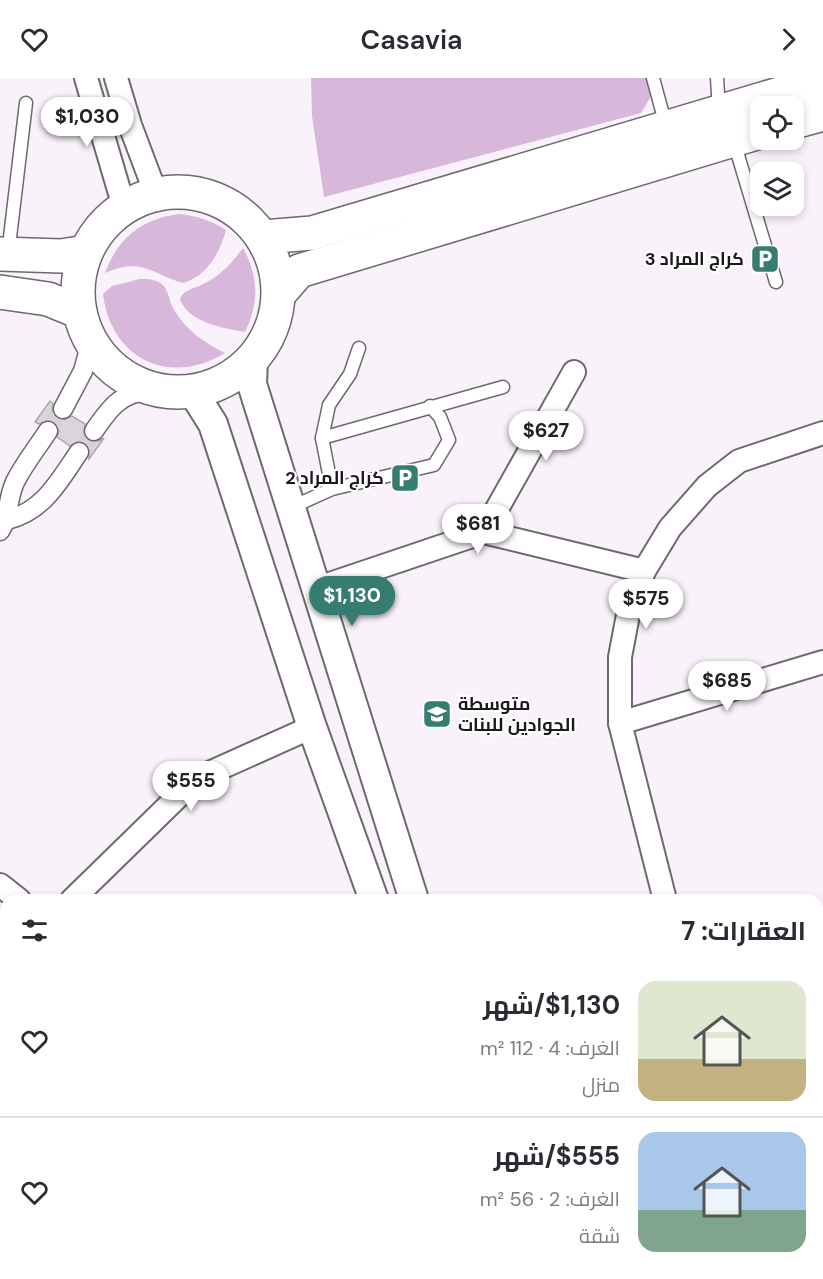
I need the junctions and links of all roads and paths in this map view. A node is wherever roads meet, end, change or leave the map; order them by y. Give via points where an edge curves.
1 (87, 78) edge
2 (116, 78) edge
3 (653, 78) edge
4 (717, 78) edge
5 (823, 81) edge
6 (26, 103) dead end
7 (719, 112) junction
8 (823, 114) edge
9 (804, 120) edge
10 (666, 127) junction
11 (747, 136) edge
12 (156, 194) junction
13 (124, 207) junction
14 (263, 237) junction
15 (86, 252) junction
16 (4, 255) edge
17 (776, 282) dead end
18 (0, 292) edge
19 (279, 294) junction
20 (80, 312) junction
21 (91, 342) junction
22 (359, 348) dead end
23 (253, 360) junction
24 (574, 372) dead end
25 (503, 387) dead end
26 (149, 391) junction
27 (193, 392) junction
28 (430, 406) junction
29 (63, 409) tunnel mouth
30 (48, 431) tunnel mouth
31 (94, 431) tunnel mouth
32 (823, 434) edge
33 (322, 438) junction
34 (79, 452) tunnel mouth
35 (333, 489) junction
36 (292, 507) junction
37 (4, 526) edge
38 (483, 532) junction
39 (644, 571) junction
40 (315, 589) junction
41 (823, 662) edge
42 (620, 723) junction
43 (312, 727) junction
44 (78, 894) edge
45 (372, 894) edge
46 (412, 894) edge
47 (663, 894) edge

1 - 13 street
2 - 12 street
3 - 10 lane
4 - 7 lane
5 - 7 main road
6 - 16 lane
7 - 10 main road
8 - 9 main road
10 - 14 main road via 312,233
11 - 17 lane
11 - 19 main road via 299,271
12 - 13 main road
12 - 14 main road via 186,191 216,199 243,214
13 - 15 main road via 96,235
14 - 19 main road via 275,264
15 - 16 main road via 61,256
15 - 20 main road via 78,282
18 - 20 main road via 48,300
19 - 23 main road via 272,329
20 - 21 main road
21 - 26 main road via 112,368
21 - 29 street via 83,371
22 - 33 lane via 350,374 329,405
23 - 27 main road via 215,386
23 - 36 street via 252,384
24 - 38 street
25 - 28 lane
26 - 27 main road
26 - 31 street via 137,392 115,403
27 - 43 street via 213,423
28 - 33 lane
28 - 35 lane via 440,417 449,440 434,465
30 - 37 street via 15,481
32 - 39 street via 739,461 707,486 670,528
33 - 35 lane
34 - 37 street via 39,506
35 - 36 lane
36 - 40 street
38 - 39 street
38 - 40 street
39 - 42 street via 628,615 620,657
40 - 46 street
41 - 42 street
42 - 47 street
43 - 44 street via 196,779
43 - 45 street

